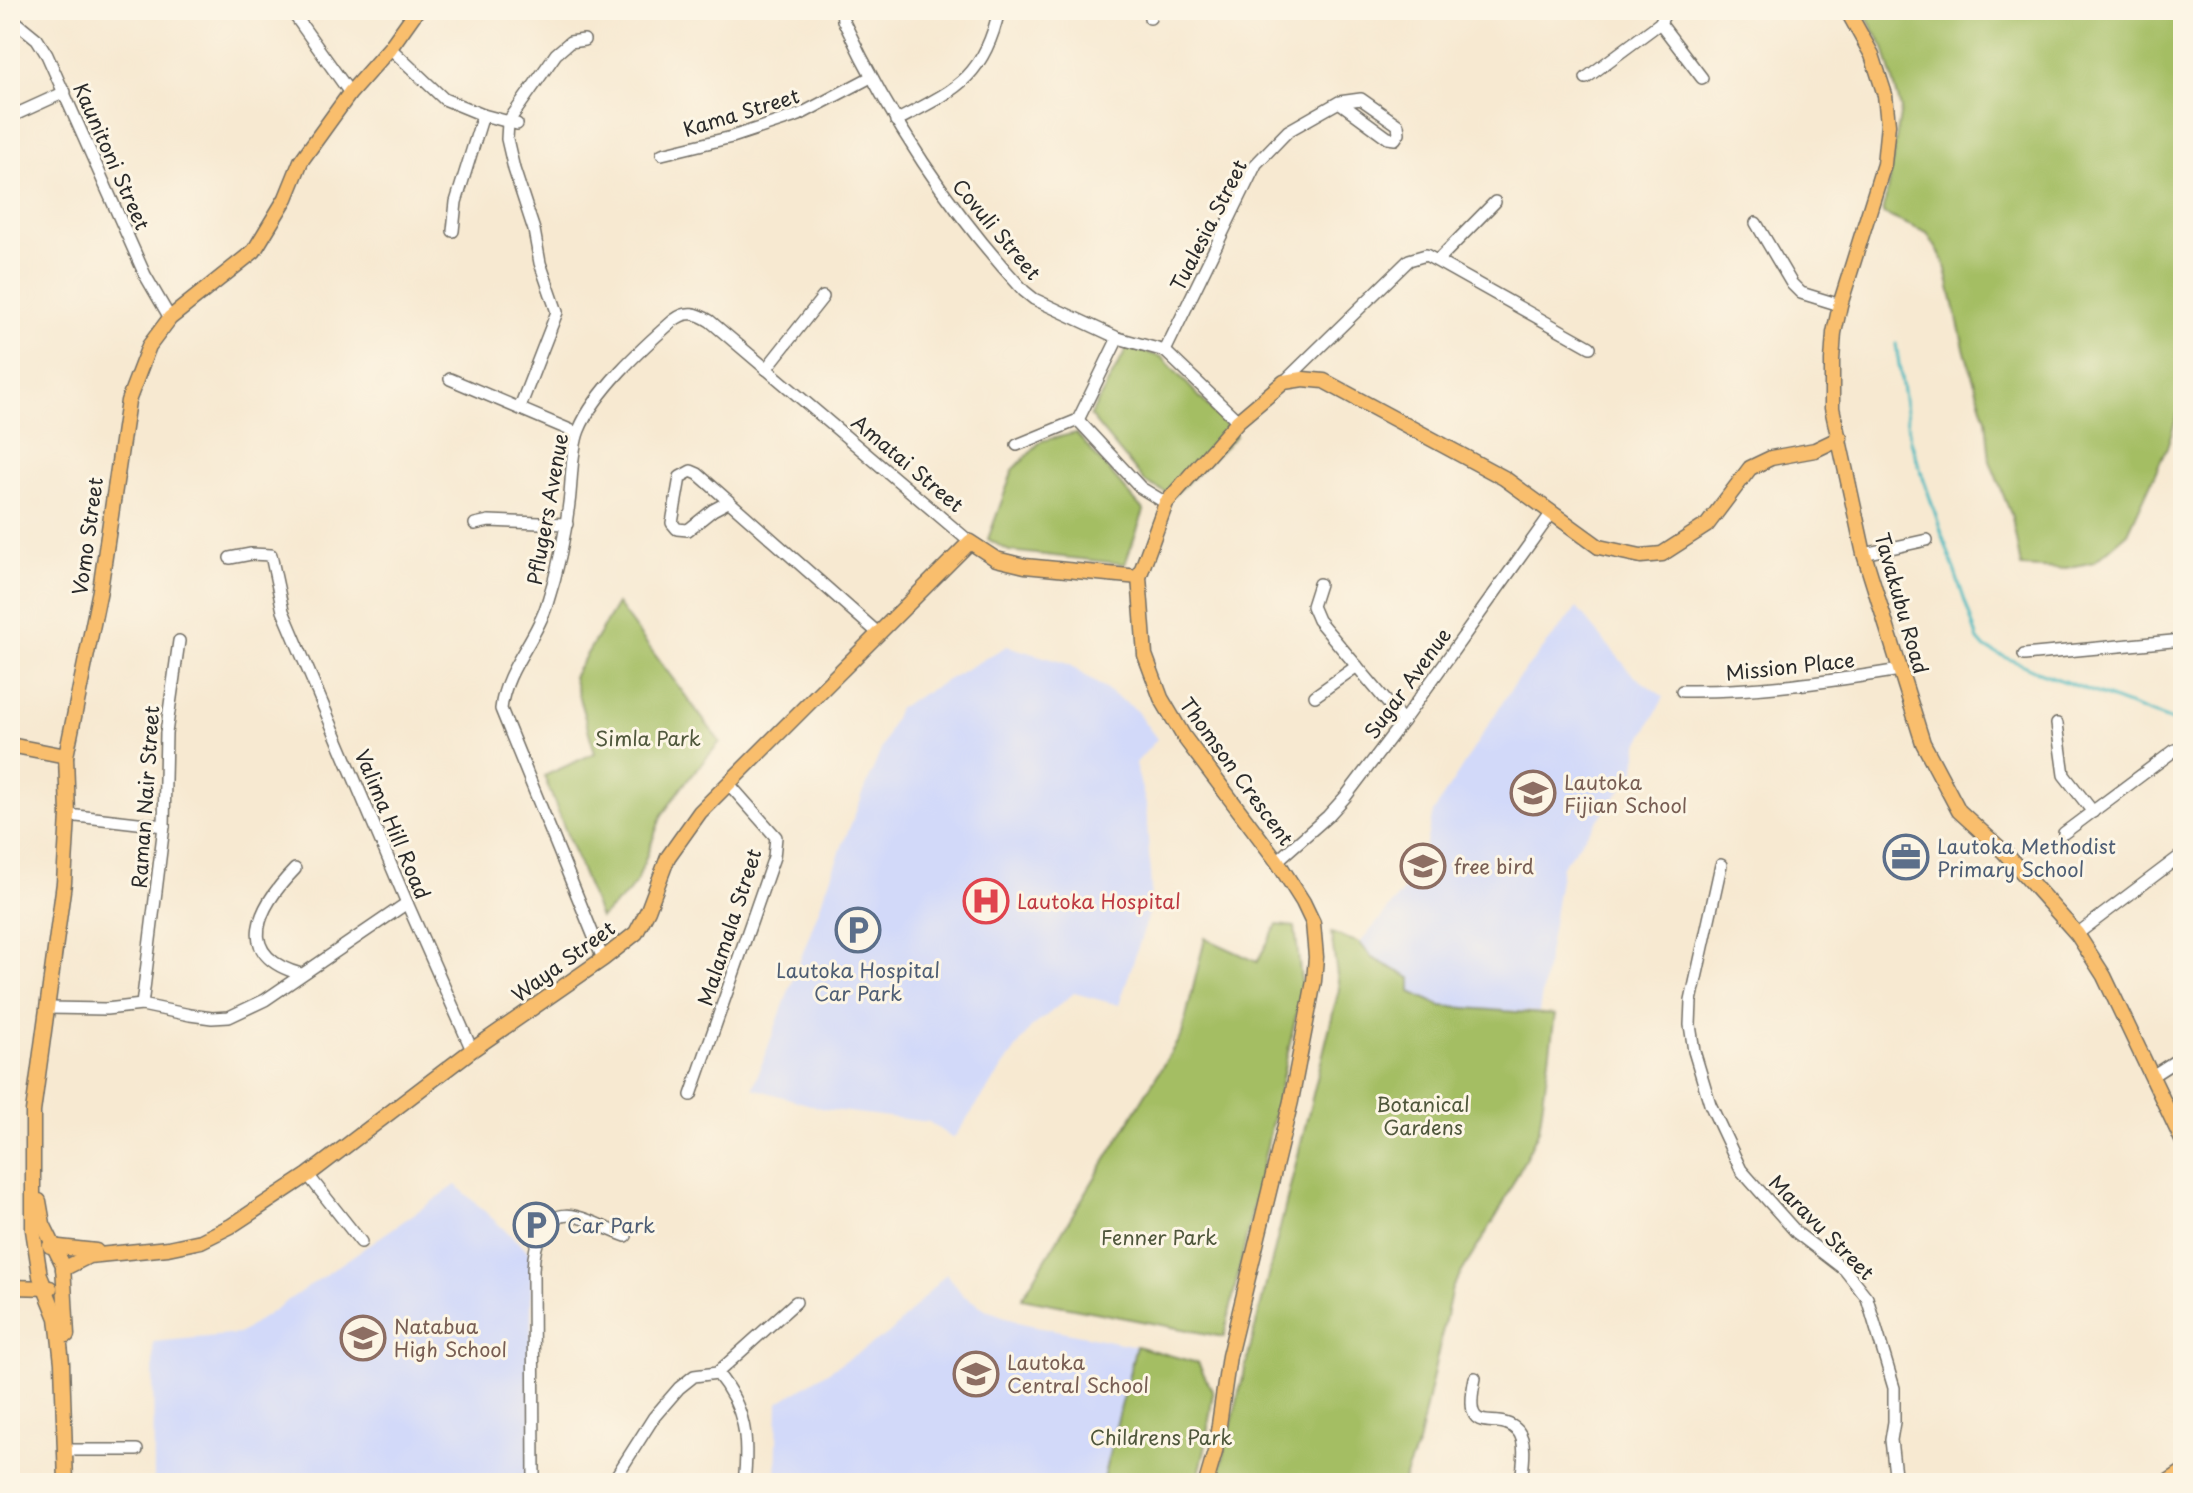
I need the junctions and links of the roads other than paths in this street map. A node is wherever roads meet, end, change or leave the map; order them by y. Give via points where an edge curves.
1 (291, 10) edge
2 (417, 10) edge
3 (842, 10) edge
4 (999, 10) edge
5 (1667, 10) edge
6 (1847, 10) edge
7 (10, 17) edge
8 (1660, 23) junction
9 (584, 40) dead end
10 (390, 48) junction
11 (871, 77) junction
12 (1586, 78) dead end
13 (1702, 78) dead end
14 (65, 92) junction
15 (350, 93) junction
16 (1339, 102) junction
17 (483, 115) junction
18 (10, 117) edge
19 (896, 121) junction
20 (512, 123) junction
21 (662, 154) dead end
22 (1495, 202) dead end
23 (1756, 223) dead end
24 (453, 231) dead end
25 (1438, 260) junction
26 (823, 297) dead end
27 (1840, 305) junction
28 (682, 314) joint
29 (170, 318) junction
30 (1118, 338) junction
31 (1590, 347) dead end
32 (1165, 351) junction
33 (766, 369) junction
34 (450, 379) dead end
35 (1284, 382) junction
36 (520, 407) junction
37 (1078, 420) junction
38 (1238, 421) junction
39 (577, 433) junction
40 (1840, 438) junction
41 (1017, 445) dead end
42 (728, 502) junction
43 (1166, 503) junction
44 (1551, 514) junction
45 (475, 524) dead end
46 (567, 524) junction
47 (1927, 540) dead end
48 (970, 542) junction
49 (1864, 554) junction
50 (230, 558) dead end
51 (1139, 577) junction
52 (1319, 584) dead end
53 (878, 633) junction
54 (2183, 640) edge
55 (179, 641) dead end
56 (2024, 655) dead end
57 (1357, 666) junction
58 (1900, 670) junction
59 (1682, 691) dead end
60 (1315, 696) dead end
61 (1403, 721) junction
62 (2057, 724) dead end
63 (10, 745) edge
64 (2183, 748) edge
65 (66, 756) junction
66 (729, 784) junction
67 (2093, 812) junction
68 (68, 815) junction
69 (164, 826) junction
70 (2064, 833) dead end
71 (2183, 855) edge
72 (1277, 861) junction
73 (1721, 865) dead end
74 (295, 869) dead end
75 (407, 903) junction
76 (2077, 934) junction
77 (603, 959) junction
78 (301, 974) junction
79 (142, 1005) junction
80 (48, 1008) junction
81 (472, 1050) junction
82 (2183, 1056) edge
83 (2152, 1076) junction
84 (691, 1095) dead end
85 (2183, 1142) edge
86 (33, 1167) junction
87 (308, 1175) junction
88 (626, 1236) dead end
89 (361, 1242) dead end
90 (54, 1245) junction
91 (113, 1252) junction
92 (37, 1258) junction
93 (64, 1276) junction
94 (10, 1285) edge
95 (45, 1289) junction
96 (796, 1302) dead end
97 (62, 1363) junction
98 (717, 1373) junction
99 (1475, 1378) dead end
100 (65, 1450) junction
101 (137, 1450) dead end
102 (2183, 1473) edge
103 (66, 1483) edge
104 (534, 1483) edge
105 (612, 1483) edge
106 (744, 1483) edge
107 (1206, 1483) edge
108 (1521, 1483) edge
109 (1896, 1483) edge
110 (2168, 1483) edge

1 - 15 street
2 - 10 main road, Vomo Street
3 - 11 street, Covuli Street
4 - 19 street via 983,59 973,70 954,90
5 - 8 street
6 - 27 main road, Tavakubu Road via 1872,55 1888,124 1884,164
7 - 14 street, Kaunitoni Street via 37,39
8 - 12 street
8 - 13 street
9 - 20 street via 570,42 556,54
10 - 15 main road, Vomo Street
10 - 17 street via 444,99
11 - 19 street, Covuli Street
11 - 21 street, Kama Street via 799,115
14 - 18 street
14 - 29 street, Kaunitoni Street via 145,275
15 - 29 main road, Vomo Street via 301,161 254,251
16 - 16 street via 1388,138 1399,133 1398,125 1361,99
16 - 32 street, Tualesia Street via 1288,131 1256,164
17 - 20 street
17 - 24 street via 456,202
19 - 30 street, Covuli Street via 940,190 1024,291
20 - 36 street via 507,139 514,169 557,312
22 - 25 street
23 - 27 street via 1801,293
25 - 31 street
25 - 35 street via 1426,255 1409,260
26 - 33 street
27 - 40 main road, Tavakubu Road via 1832,408
28 - 33 street, Amatai Street via 697,313 710,321
28 - 39 street, Pflugers Avenue via 617,376
29 - 65 main road, Vomo Street via 149,346 128,401 100,590
30 - 32 street, Covuli Street
30 - 37 street
32 - 38 street, Covuli Street
33 - 48 street, Amatai Street
34 - 36 street
35 - 38 main road, Thomson Crescent
35 - 44 main road via 1324,381 1504,478
36 - 39 street
37 - 41 street
37 - 43 street via 1141,488
38 - 43 main road, Thomson Crescent
39 - 46 street, Pflugers Avenue
40 - 44 main road via 1750,468 1707,525 1662,554 1641,556 1599,547
40 - 49 main road, Tavakubu Road
42 - 42 street via 698,474 685,473 677,485 672,523 688,530
42 - 53 street
43 - 51 main road, Thomson Crescent
44 - 61 street, Sugar Avenue
45 - 46 street
46 - 77 street, Pflugers Avenue via 546,609 503,690 501,709
47 - 49 street
48 - 51 main road, Amatai Street via 996,559 1025,566
48 - 53 main road, Waya Street
49 - 58 main road, Tavakubu Road
50 - 75 street, Valima Hill Road via 271,555 283,611
51 - 72 main road, Thomson Crescent via 1145,655 1161,698
52 - 57 street via 1313,612
53 - 66 main road, Waya Street
54 - 56 street
55 - 69 street, Raman Nair Street via 166,733
57 - 60 street
57 - 61 street
58 - 59 street, Mission Place via 1812,685
58 - 76 main road, Tavakubu Road via 1923,743 1959,811 2004,852
61 - 72 street, Sugar Avenue via 1328,816
62 - 67 street via 2064,775
63 - 65 main road
64 - 67 street
65 - 68 main road, Vomo Street
66 - 77 main road, Waya Street via 700,812 668,857 636,933
66 - 84 street, Malamala Street via 776,837 774,857
67 - 70 street
68 - 69 street
68 - 80 main road, Vomo Street
69 - 79 street, Raman Nair Street
71 - 76 street
72 - 107 main road, Thomson Crescent via 1313,923 1314,981 1291,1101 1229,1356
73 - 109 street, Maravu Street via 1691,1001 1694,1051 1710,1104 1741,1170 1797,1233 1845,1270 1867,1298 1894,1388 1891,1440
74 - 78 street via 267,901 259,928 267,958
75 - 78 street
75 - 81 street, Valima Hill Road
76 - 83 main road, Tavakubu Road via 2104,976
77 - 81 main road, Waya Street
78 - 79 street via 229,1017
79 - 80 street
80 - 86 main road, Vomo Street via 33,1112
81 - 87 main road, Waya Street
82 - 83 street
83 - 85 main road, Tavakubu Road
86 - 90 main road, Vomo Street via 43,1224
86 - 92 main road, Vomo Street
87 - 89 street
87 - 91 main road, Waya Street via 201,1241
88 - 104 street via 571,1216 548,1223 538,1238 533,1270
90 - 91 main road, Waya Street
90 - 92 main road
90 - 93 main road, Vomo Street
91 - 93 main road, Waya Street via 81,1259
92 - 94 main road via 28,1277
92 - 95 main road, Vomo Street
93 - 95 main road, Waya Street via 54,1288
93 - 97 main road, Vomo Street via 68,1326
94 - 95 main road
95 - 97 main road, Vomo Street via 57,1318
96 - 98 street
97 - 100 main road, Vomo Street
98 - 105 street via 694,1376 679,1388
98 - 106 street via 732,1391 746,1433
99 - 108 street via 1472,1412 1518,1432
100 - 101 street
100 - 103 main road, Vomo Street
102 - 110 highway

